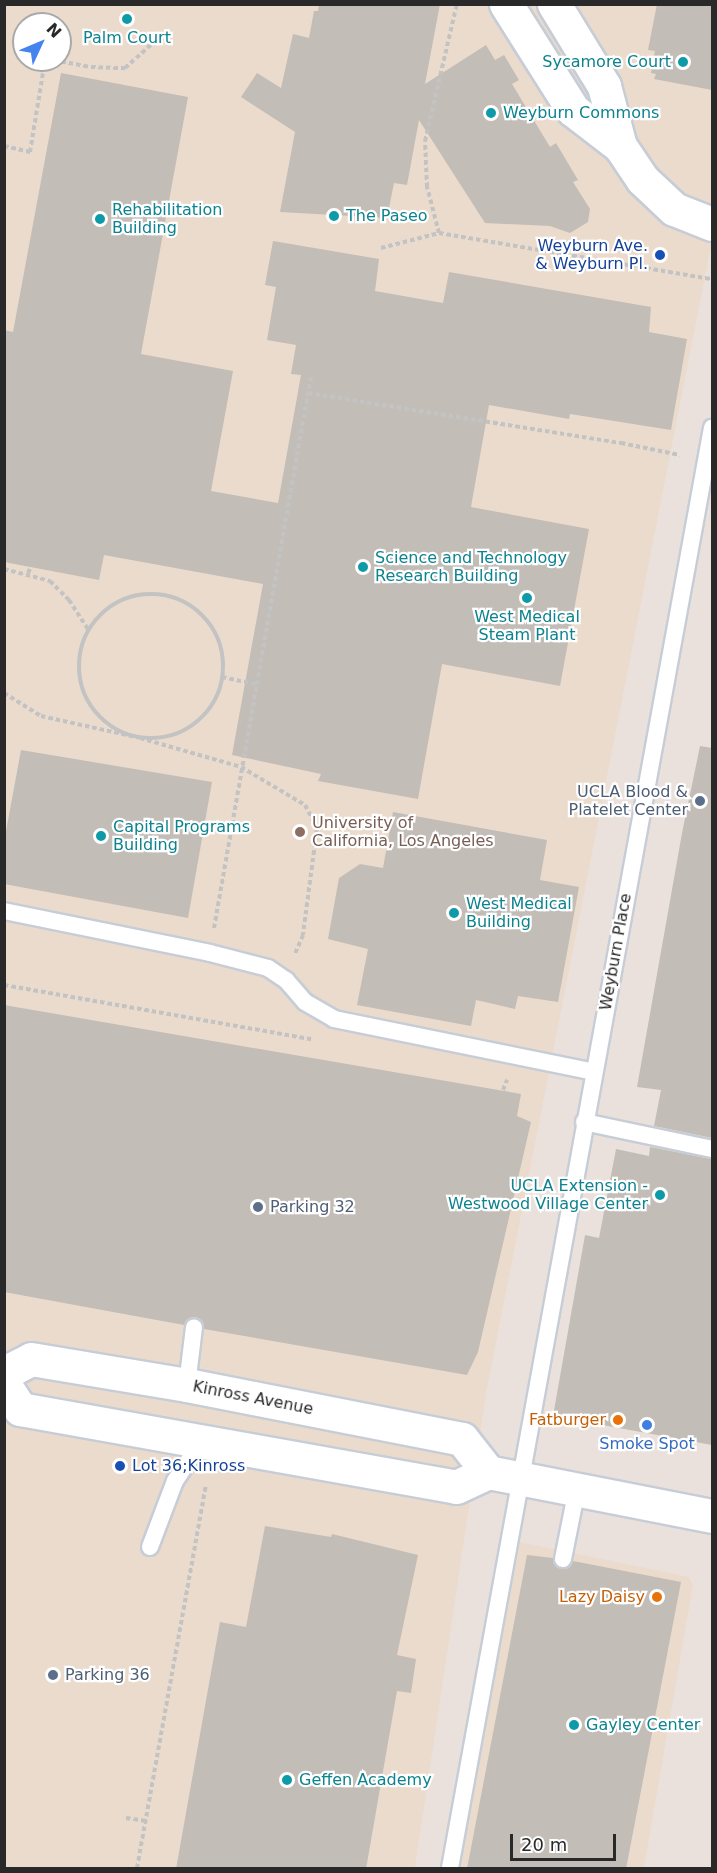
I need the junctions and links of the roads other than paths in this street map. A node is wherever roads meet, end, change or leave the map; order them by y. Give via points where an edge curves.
1 (506, 4) edge
2 (554, 4) edge
3 (621, 147) junction
4 (712, 224) edge
5 (712, 428) edge
6 (4, 911) edge
7 (594, 1072) junction
8 (584, 1122) junction
9 (712, 1149) edge
10 (194, 1327) dead end
11 (4, 1373) edge
12 (4, 1384) edge
13 (187, 1385) junction
14 (201, 1442) junction
15 (488, 1472) junction
16 (521, 1477) junction
17 (577, 1489) junction
18 (712, 1516) edge
19 (150, 1547) dead end
20 (563, 1559) dead end
21 (450, 1869) edge

1 - 3 street via 573,110
2 - 3 street via 604,86
3 - 4 street via 642,178 674,209
5 - 7 lane, Weyburn Place
6 - 7 lane via 268,968 286,980 305,1002 334,1019
7 - 8 lane, Weyburn Place
8 - 9 lane
8 - 16 lane, Weyburn Place
10 - 13 lane
11 - 13 street, Kinross Avenue via 31,1359
12 - 14 street via 20,1408
13 - 15 street, Kinross Avenue via 462,1438
14 - 15 street via 456,1486
14 - 19 lane via 175,1480
15 - 16 street
16 - 17 street
16 - 21 lane, Weyburn Place
17 - 18 street
17 - 20 lane

